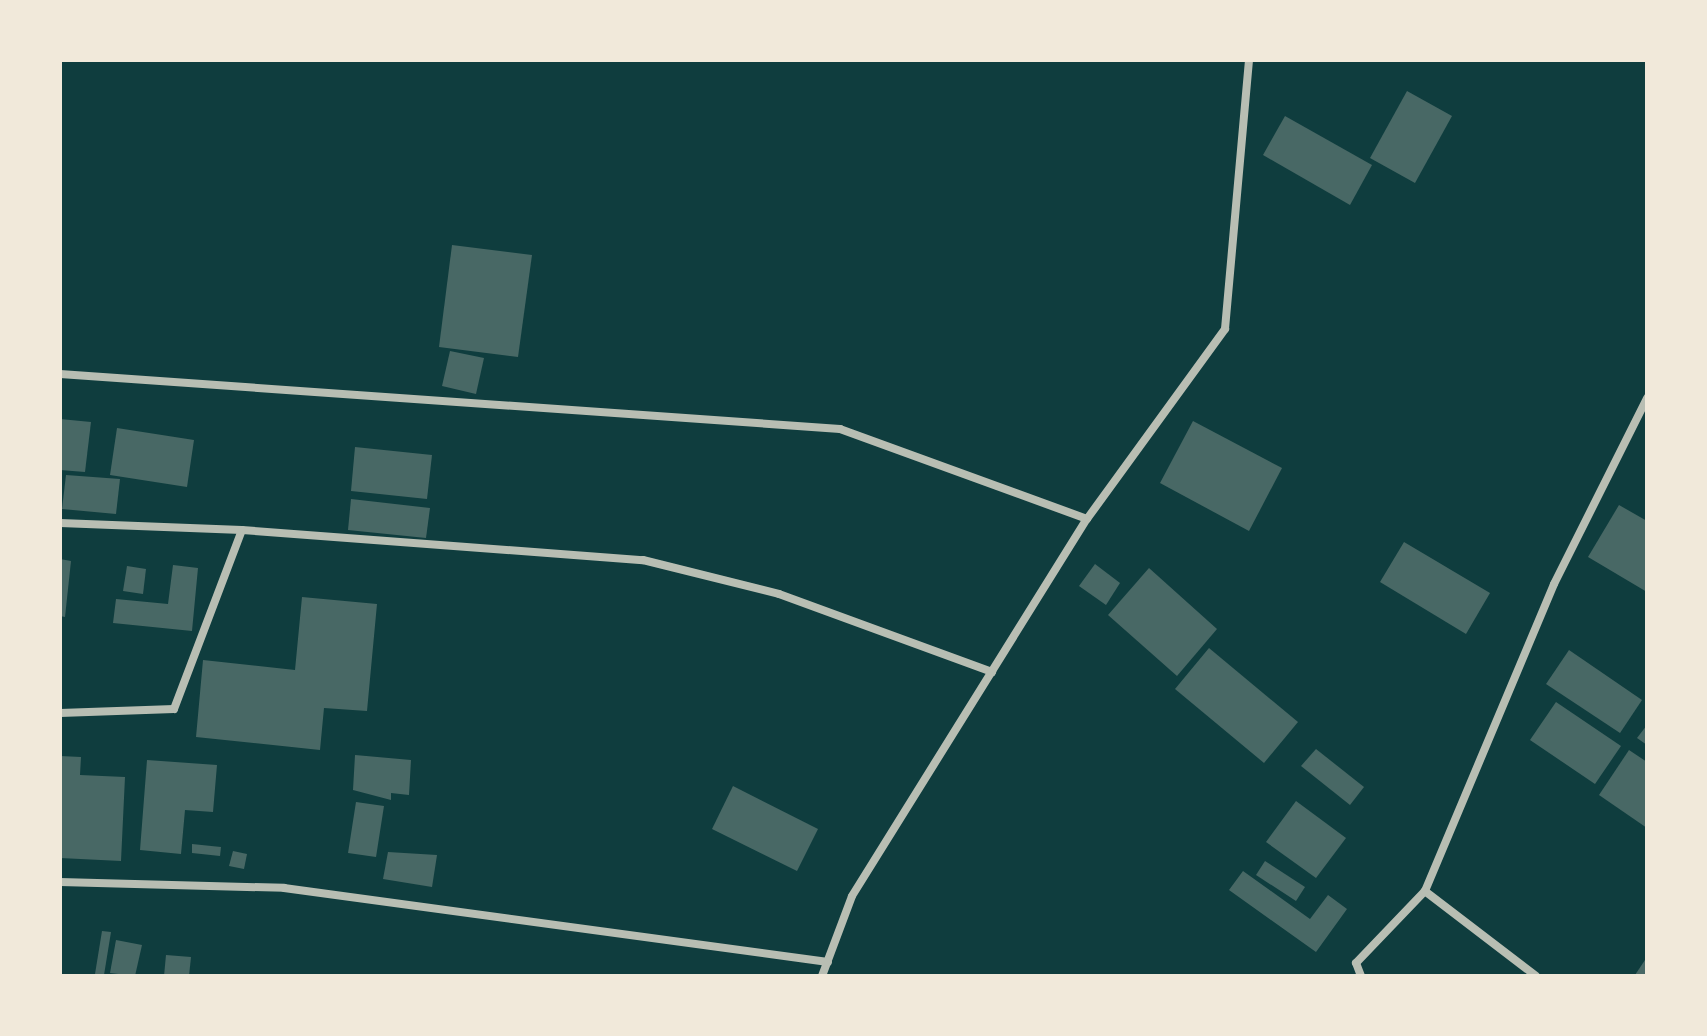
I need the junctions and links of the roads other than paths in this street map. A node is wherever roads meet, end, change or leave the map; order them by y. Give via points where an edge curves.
1 (1249, 60) edge
2 (60, 374) edge
3 (1647, 398) edge
4 (1087, 519) junction
5 (60, 523) edge
6 (242, 530) junction
7 (992, 672) junction
8 (60, 713) edge
9 (60, 882) edge
10 (1425, 891) junction
11 (828, 962) junction
12 (822, 976) edge
13 (1361, 976) edge
14 (1536, 976) edge

1 - 4 street via 1225,329
2 - 4 street via 840,429
3 - 10 street via 1554,584
4 - 7 street
5 - 6 street
6 - 7 street via 643,560 779,594
6 - 8 street via 174,709
7 - 11 street via 852,896
9 - 11 street via 284,888
10 - 13 street via 1356,963
10 - 14 street
11 - 12 street

